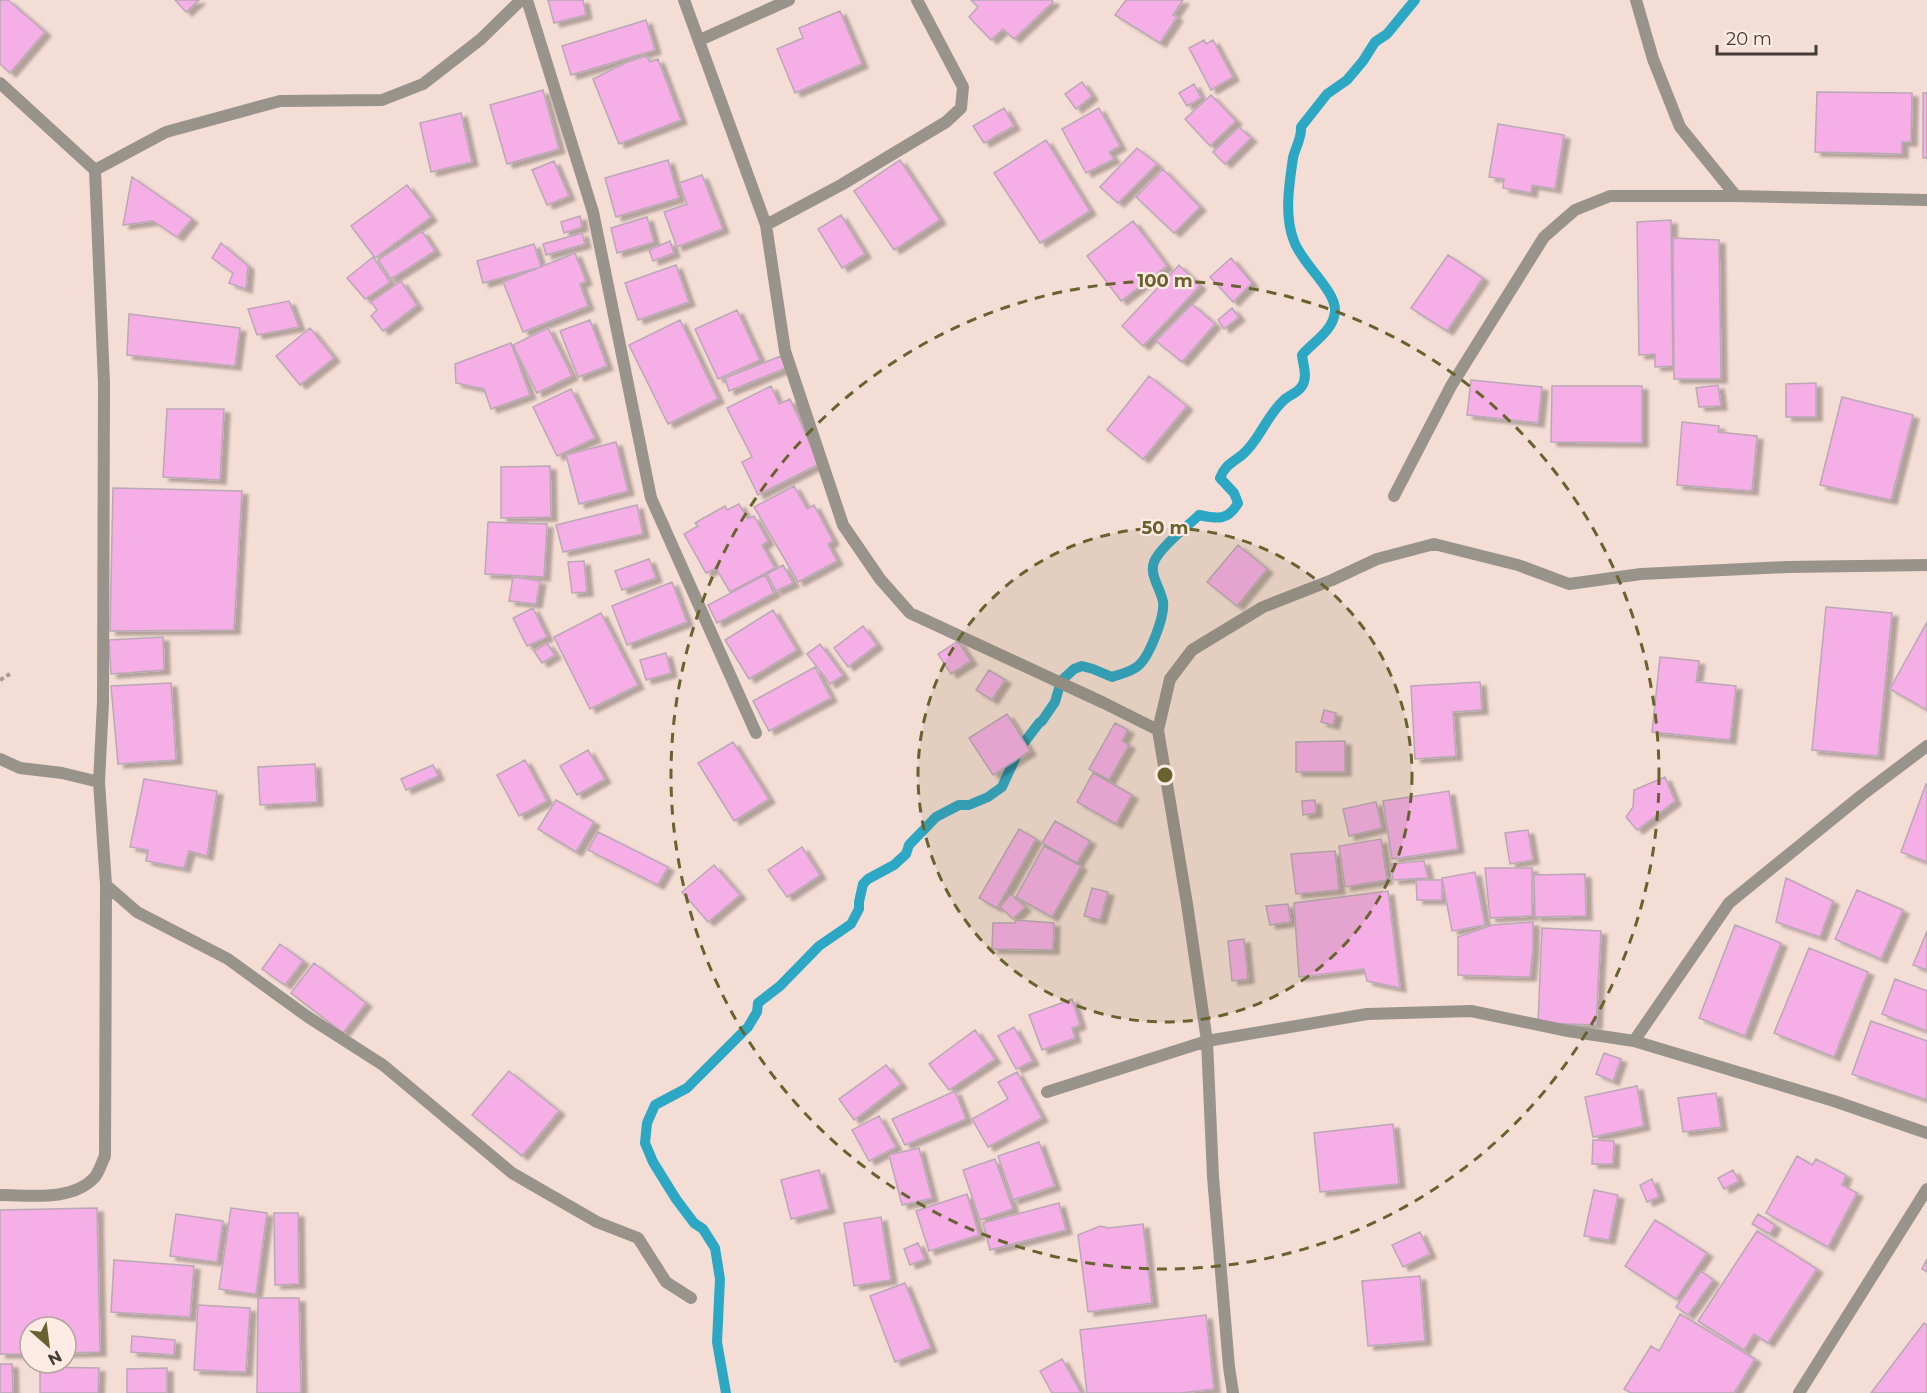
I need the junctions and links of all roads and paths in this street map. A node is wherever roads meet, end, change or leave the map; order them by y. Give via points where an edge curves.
1 (521, 0) edge
2 (527, 0) edge
3 (684, 0) edge
4 (789, 0) edge
5 (916, 0) edge
6 (1636, 0) edge
7 (700, 40) junction
8 (0, 82) edge
9 (95, 170) junction
10 (1736, 196) junction
11 (1927, 200) edge
12 (766, 225) junction
13 (1394, 496) dead end
14 (1927, 565) edge
15 (10, 674) dead end
16 (0, 680) edge
17 (1158, 730) junction
18 (756, 733) dead end
19 (1927, 746) edge
20 (0, 759) edge
21 (99, 782) junction
22 (106, 885) junction
23 (1207, 1041) junction
24 (1634, 1041) junction
25 (1047, 1092) dead end
26 (1927, 1133) edge
27 (1927, 1189) edge
28 (0, 1195) edge
29 (691, 1298) dead end
30 (1233, 1393) edge
31 (1799, 1393) edge

1 - 9 street via 481,39 423,84 382,100 280,101 166,132
2 - 18 street via 593,212 651,498
3 - 7 street
4 - 7 street
5 - 12 street via 963,87 961,108 946,122
6 - 10 street via 1653,59 1680,127
7 - 12 street
8 - 9 street
9 - 21 street via 104,383
10 - 11 street
10 - 13 street via 1610,196 1575,210 1544,237 1451,386
12 - 17 street via 785,351 843,525 880,579 910,613
14 - 17 street via 1641,574 1569,584 1518,565 1434,543 1377,559 1263,607 1192,650 1170,679
15 - 16 path
17 - 23 street
19 - 24 street via 1730,903
20 - 21 street via 20,768
21 - 22 street
22 - 28 street via 105,1156 96,1176 78,1190 51,1195
22 - 29 street via 137,912 228,959 308,1017 384,1065 512,1173 597,1222 638,1238 666,1282
23 - 24 street via 1367,1014 1471,1011
23 - 25 street
23 - 30 street via 1213,1177
24 - 26 street
27 - 31 street

